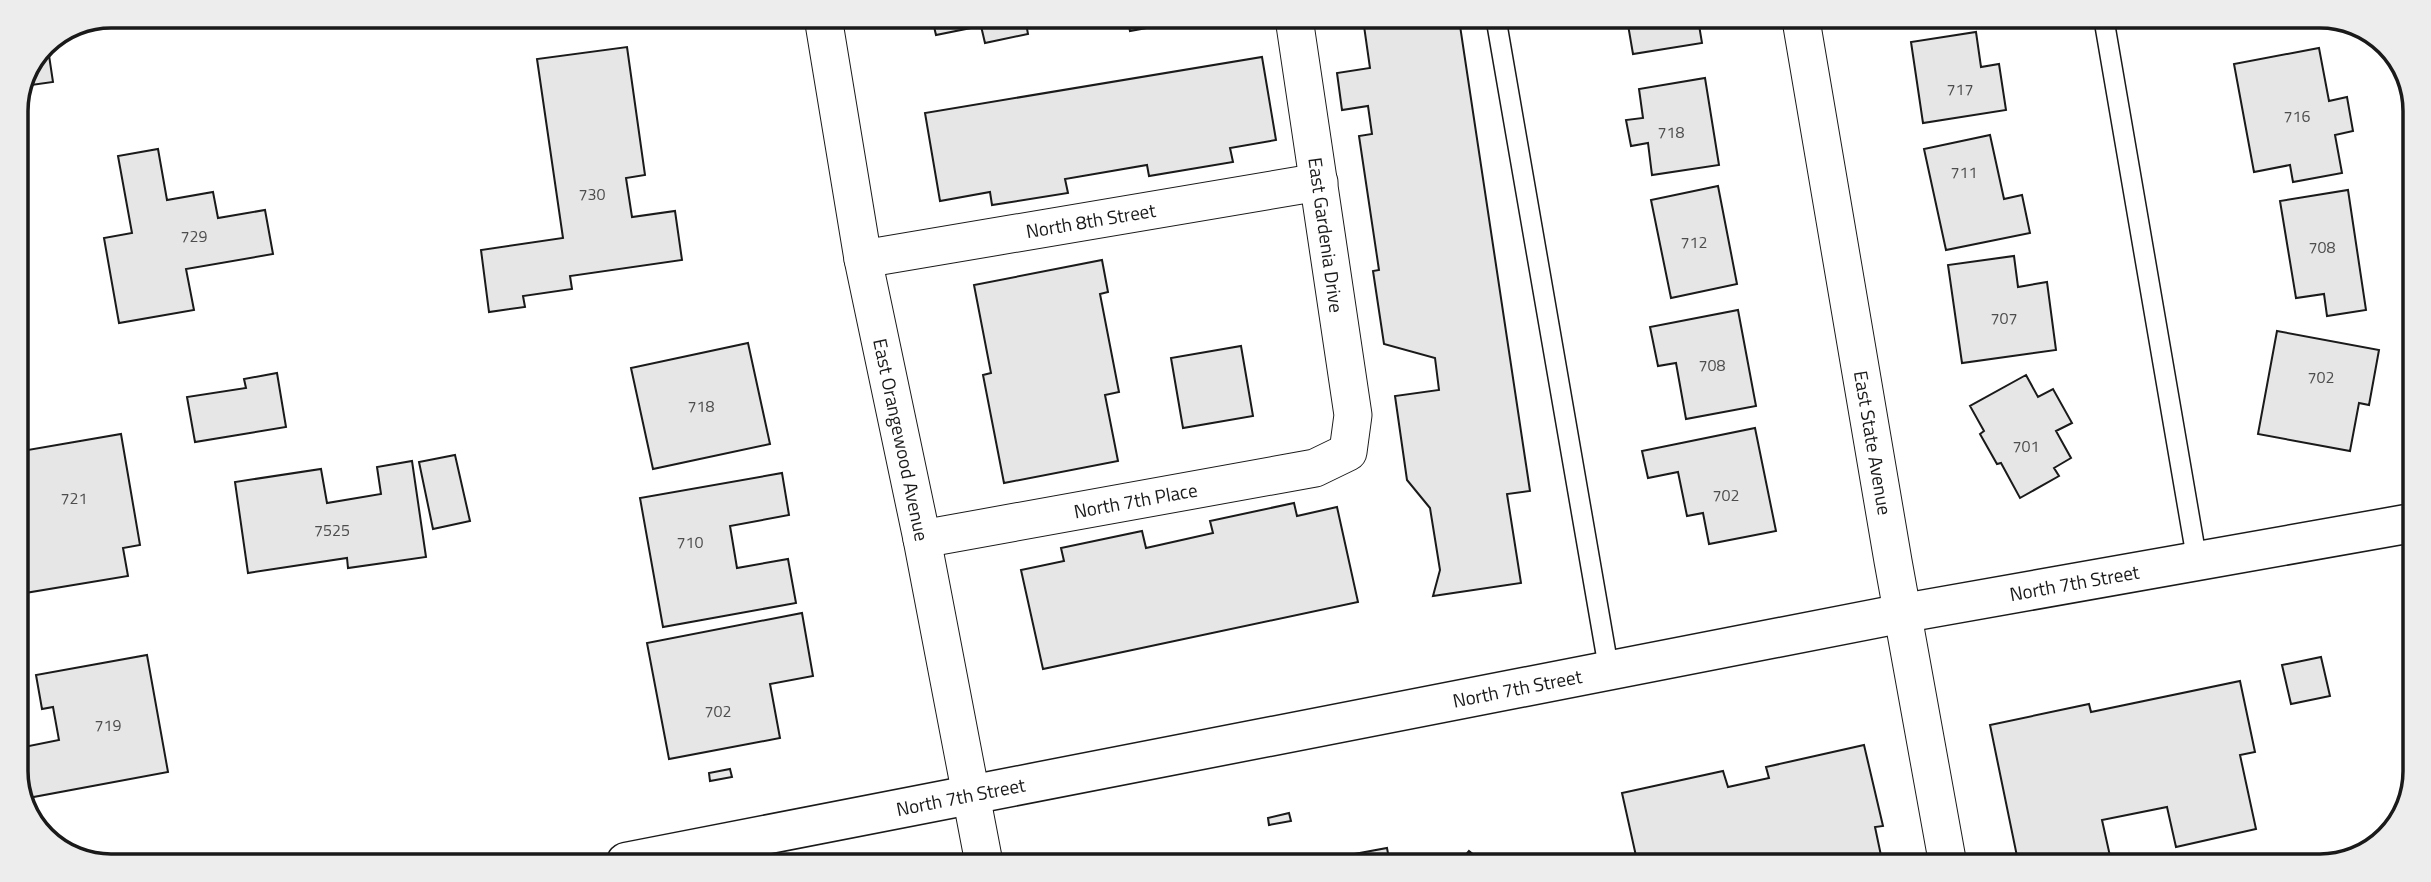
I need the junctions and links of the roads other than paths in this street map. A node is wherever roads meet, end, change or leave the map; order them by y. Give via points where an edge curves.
1 (825, 28) edge
2 (1295, 28) edge
3 (1498, 28) edge
4 (1802, 28) edge
5 (2105, 28) edge
6 (1319, 182) junction
7 (863, 259) junction
8 (1348, 452) joint
9 (2403, 525) edge
10 (922, 539) junction
11 (2197, 561) junction
12 (1904, 613) junction
13 (1609, 671) junction
14 (971, 795) junction
15 (715, 854) edge
16 (982, 854) edge
17 (1946, 854) edge

1 - 7 street, East Orangewood Avenue
2 - 6 street, East Gardenia Drive
3 - 13 lane
4 - 12 street, East State Avenue
5 - 11 lane
6 - 7 street, North 8th Street
6 - 8 street, East Gardenia Drive via 1353,415
7 - 10 street, East Orangewood Avenue
8 - 10 street, North 7th Place via 1315,468
9 - 11 main road, North 7th Street
10 - 14 street, East Orangewood Avenue
11 - 12 main road, North 7th Street
12 - 13 main road, North 7th Street
12 - 17 street, East State Avenue
13 - 14 main road, North 7th Street
14 - 15 main road, North 7th Street
14 - 16 street, East Orangewood Avenue

